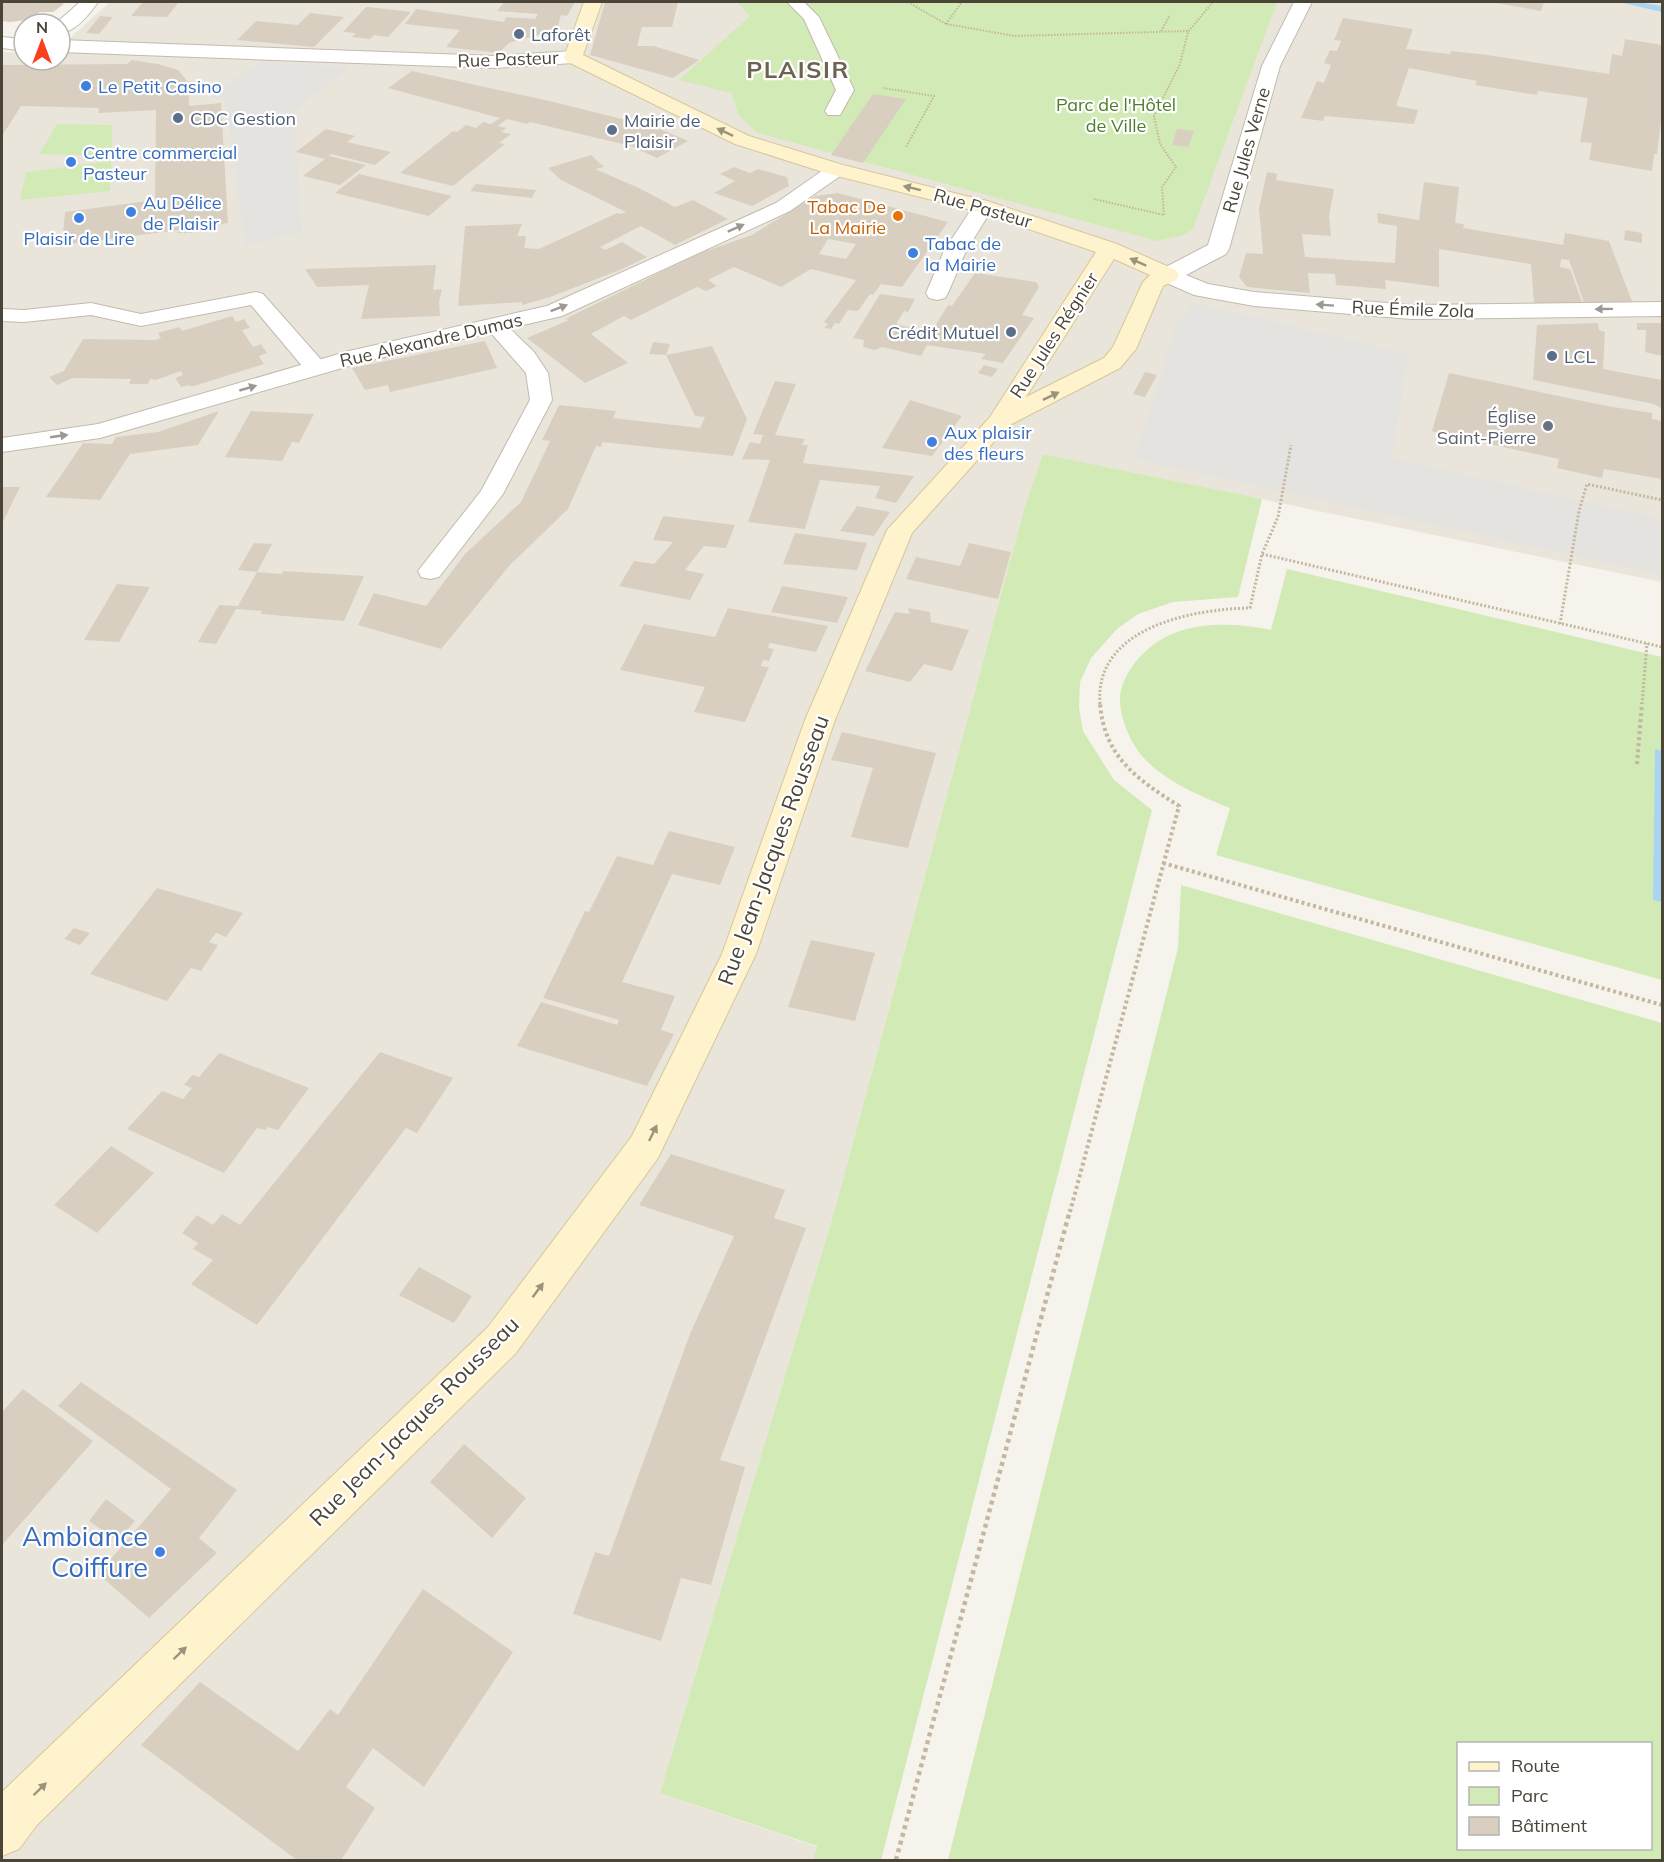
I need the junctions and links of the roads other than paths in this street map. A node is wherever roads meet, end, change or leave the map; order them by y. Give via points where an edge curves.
1 (89, 2) edge
2 (593, 2) edge
3 (795, 2) edge
4 (1303, 2) edge
5 (72, 20) edge
6 (72, 46) edge
7 (573, 57) junction
8 (834, 111) dead end
9 (836, 170) junction
10 (983, 206) junction
11 (1109, 249) junction
12 (1168, 275) junction
13 (937, 293) dead end
14 (1662, 309) edge
15 (2, 315) edge
16 (495, 325) junction
17 (316, 368) junction
18 (999, 421) junction
19 (2, 445) edge
20 (430, 571) dead end
21 (2, 1832) edge

1 - 5 street
2 - 7 street
3 - 8 lane via 811,17 845,90
4 - 12 street, Rue Jules Verne via 1270,66 1218,249
6 - 7 street, Rue Pasteur via 495,62
9 -> 7 street, Rue Pasteur via 742,140
10 -> 9 street, Rue Pasteur
16 -> 9 street, Rue Alexandre Dumas via 554,311 783,207
10 - 11 street, Rue Pasteur
10 - 13 street via 955,251
12 -> 11 street, Rue Pasteur
11 - 18 street, Rue Jules Régnier
14 -> 12 street, Rue Émile Zola via 1411,312 1254,299 1202,290
18 -> 12 street, Rue Jean-Jacques Rousseau via 1112,363 1124,349 1154,282
15 - 17 lane via 91,309 141,320 256,297
16 - 17 street, Rue Alexandre Dumas
16 - 20 lane via 537,373 541,400 491,494
19 -> 17 street, Rue Alexandre Dumas via 100,431
21 -> 18 street, Rue Jean-Jacques Rousseau via 20,1808 501,1340 645,1147 739,954 820,720 900,530

